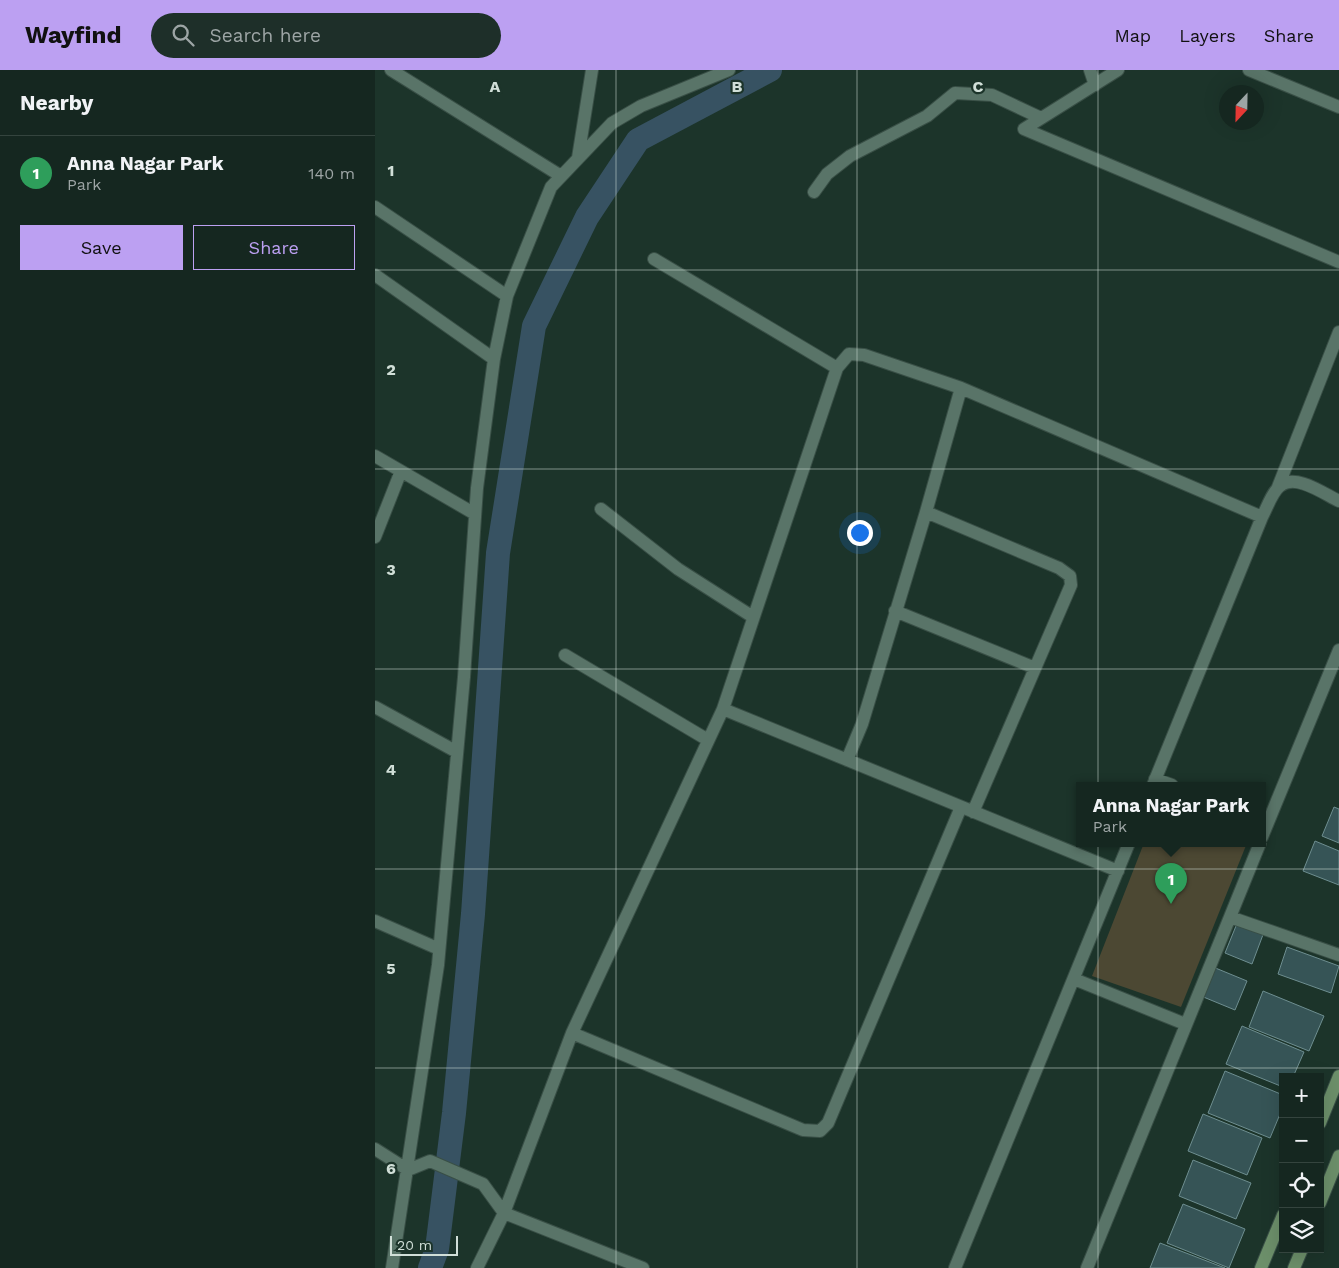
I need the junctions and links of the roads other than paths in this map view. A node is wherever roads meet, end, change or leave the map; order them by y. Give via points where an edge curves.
1 (391, 70) edge
2 (592, 70) edge
3 (729, 70) edge
4 (1091, 70) edge
5 (1118, 70) edge
6 (1249, 70) edge
7 (1095, 85) junction
8 (1339, 107) edge
9 (1041, 118) junction
10 (578, 158) junction
11 (561, 176) junction
12 (814, 192) dead end
13 (375, 207) edge
14 (654, 259) dead end
15 (1339, 262) edge
16 (375, 276) edge
17 (507, 296) junction
18 (1339, 332) edge
19 (494, 359) junction
20 (837, 368) junction
21 (961, 388) junction
22 (375, 456) edge
23 (401, 471) junction
24 (1278, 486) junction
25 (1339, 501) edge
26 (601, 509) dead end
27 (926, 512) junction
28 (475, 514) junction
29 (1262, 517) junction
30 (375, 537) edge
31 (895, 611) junction
32 (753, 617) junction
33 (1339, 650) edge
34 (565, 654) dead end
35 (1035, 668) junction
36 (375, 707) edge
37 (723, 709) junction
38 (709, 740) junction
39 (457, 752) junction
40 (847, 760) junction
41 (1154, 782) edge
42 (961, 807) junction
43 (973, 812) junction
44 (1266, 821) edge
45 (1127, 847) edge
46 (1258, 847) edge
47 (1118, 871) junction
48 (1230, 917) junction
49 (375, 921) edge
50 (439, 949) junction
51 (1339, 955) edge
52 (1074, 979) junction
53 (1185, 1024) junction
54 (572, 1032) junction
55 (1339, 1076) edge
56 (1322, 1118) edge
57 (375, 1148) edge
58 (1339, 1156) edge
59 (408, 1170) junction
60 (1324, 1193) edge
61 (505, 1213) junction
62 (1279, 1225) edge
63 (1300, 1253) edge
64 (392, 1268) edge
65 (477, 1268) edge
66 (643, 1268) edge
67 (955, 1268) edge
68 (1087, 1268) edge
69 (1261, 1268) edge
70 (1294, 1268) edge

1 - 11 street
2 - 10 street
3 - 10 street via 619,118
4 - 7 street
5 - 7 street
6 - 8 street
7 - 9 street
9 - 12 street via 993,95 955,93 927,116 850,156 827,174
9 - 15 street via 1024,129
10 - 11 street
11 - 17 street via 551,187
13 - 17 street
14 - 20 street
16 - 19 street
17 - 19 street
18 - 24 street
19 - 28 street
20 - 21 street via 849,354 864,355
20 - 32 street
21 - 27 street
21 - 29 street
22 - 23 street
23 - 28 street
23 - 30 street
24 - 25 street via 1288,482 1302,483
24 - 29 street
26 - 32 street via 678,569
27 - 31 street
27 - 35 street via 1071,576 1071,585
28 - 39 street
29 - 41 street
31 - 35 street
31 - 40 street via 862,724
32 - 37 street
33 - 44 street
34 - 38 street
35 - 43 street
36 - 39 street
37 - 38 street
37 - 40 street
38 - 54 street
39 - 50 street
40 - 42 street
42 - 43 street
42 - 54 street via 828,1123 820,1131 803,1130
43 - 47 street
45 - 47 street
46 - 48 street
47 - 52 street
48 - 51 street
48 - 53 street
49 - 50 street
50 - 59 street
52 - 53 street
52 - 67 street
53 - 68 street
54 - 61 street
55 - 56 main road
57 - 59 street
58 - 60 main road
59 - 61 street via 430,1161 483,1184
59 - 64 street
61 - 65 street
61 - 66 street
62 - 69 main road
63 - 70 main road

